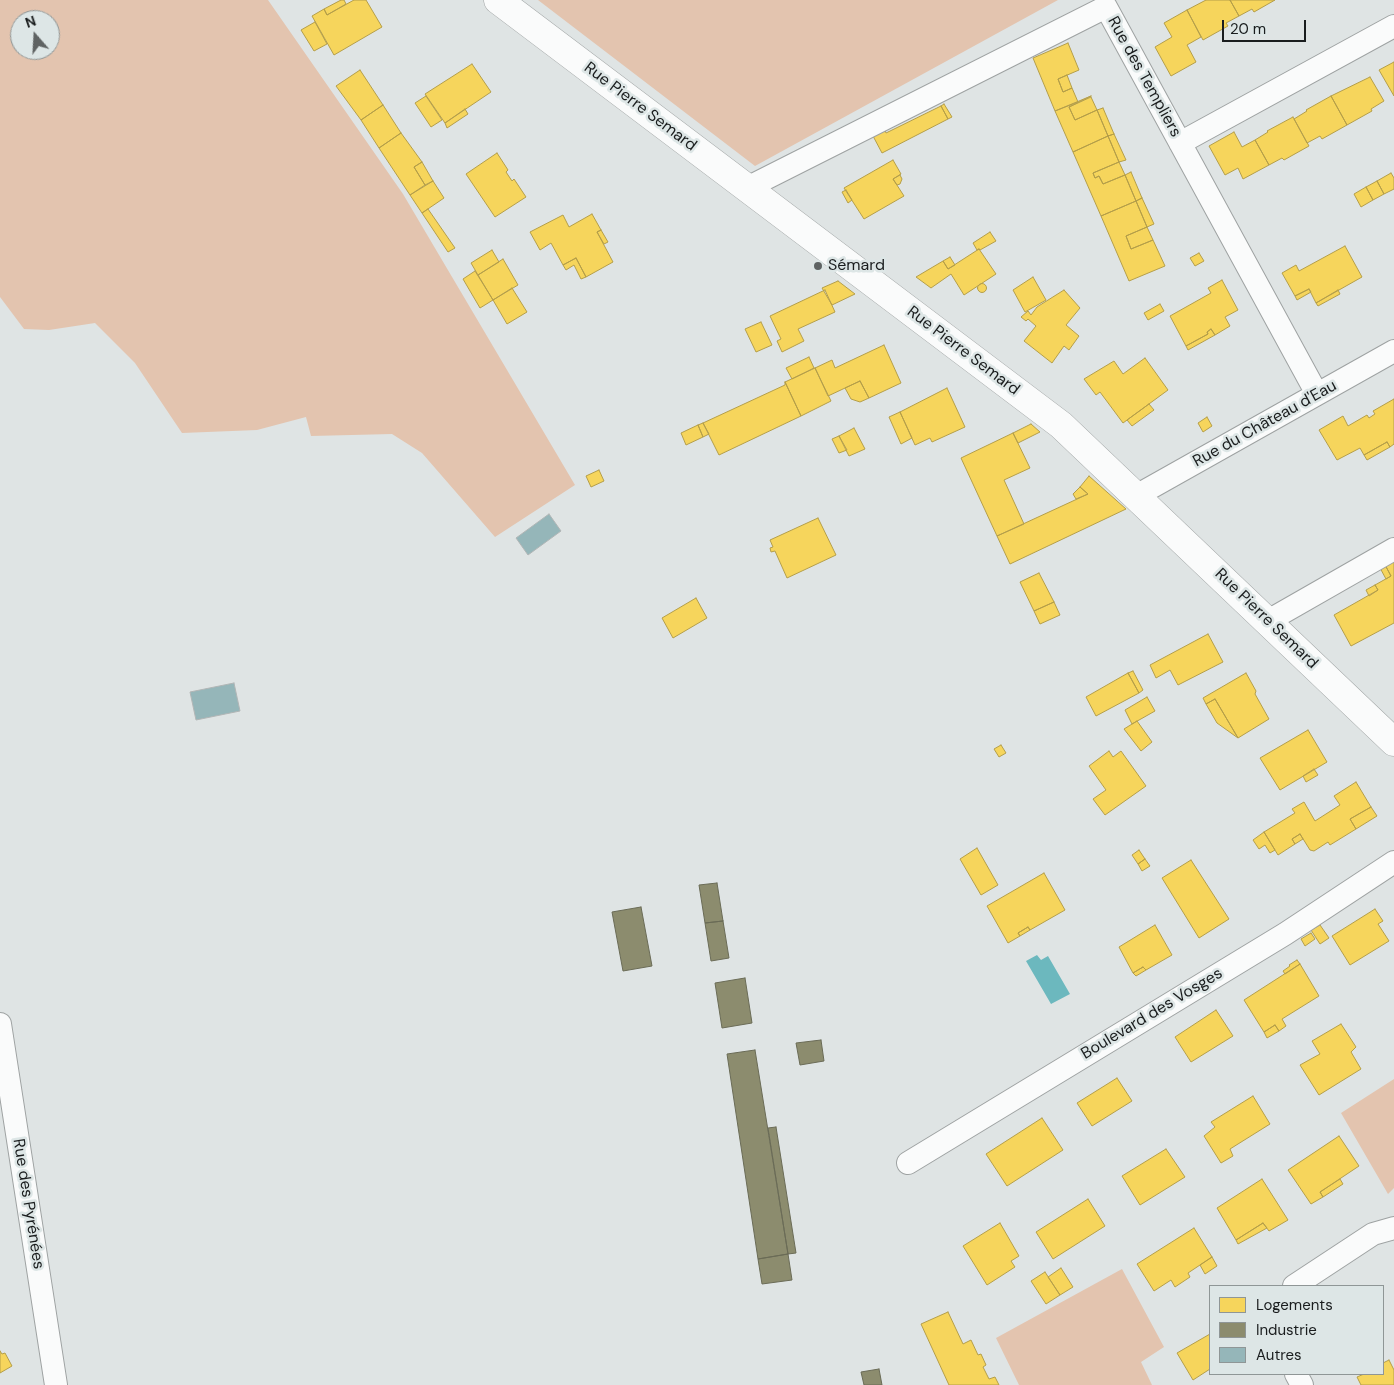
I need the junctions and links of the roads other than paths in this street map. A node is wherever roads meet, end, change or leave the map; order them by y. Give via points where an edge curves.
1 (498, 0) edge
2 (1394, 26) edge
3 (1180, 143) junction
4 (747, 188) junction
5 (1394, 351) edge
6 (1317, 394) junction
7 (1136, 496) junction
8 (1394, 549) edge
9 (1268, 621) junction
10 (1394, 742) edge
11 (1394, 862) edge
12 (0, 1024) edge
13 (908, 1163) dead end
14 (1394, 1228) edge
15 (1296, 1285) edge
16 (56, 1385) edge

1 - 4 main road, Rue Pierre Semard
2 - 3 street
3 - 4 street, Rue des Templiers via 1106,7
3 - 6 street, Rue des Templiers
4 - 7 main road, Rue Pierre Semard via 1061,425
5 - 6 street, Rue du Château d'Eau
6 - 7 street, Rue du Château d'Eau
7 - 9 main road, Rue Pierre Semard
8 - 9 street
9 - 10 main road, Rue Pierre Semard
11 - 13 street, Boulevard des Vosges via 1285,934
12 - 16 street, Rue des Pyrénées
14 - 15 street via 1373,1234

